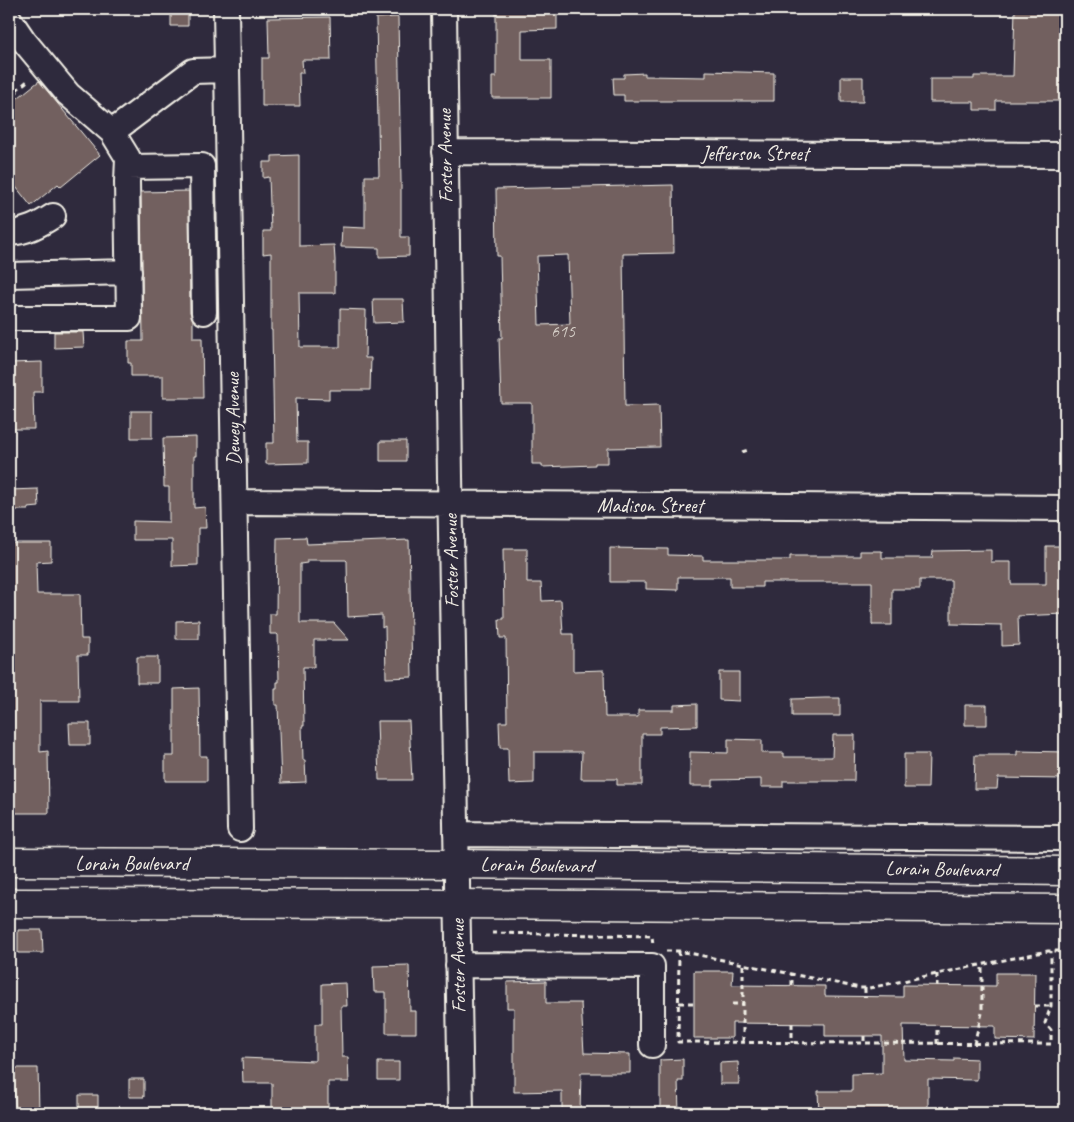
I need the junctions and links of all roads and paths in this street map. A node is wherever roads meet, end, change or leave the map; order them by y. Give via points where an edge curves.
1 (18, 9) edge
2 (226, 9) edge
3 (444, 9) edge
4 (9, 18) edge
5 (227, 70) junction
6 (30, 79) dead end
7 (9, 82) edge
8 (15, 90) junction
9 (9, 96) edge
10 (20, 96) dead end
11 (112, 132) junction
12 (445, 152) junction
13 (1065, 154) edge
14 (128, 167) junction
15 (202, 176) junction
16 (229, 186) junction
17 (53, 216) dead end
18 (9, 233) edge
19 (129, 272) junction
20 (9, 275) edge
21 (204, 312) dead end
22 (9, 318) edge
23 (748, 450) dead end
24 (742, 452) dead end
25 (235, 502) junction
26 (450, 503) junction
27 (1065, 508) edge
28 (240, 829) dead end
29 (456, 834) junction
30 (1065, 838) edge
31 (9, 862) edge
32 (456, 864) junction
33 (1065, 870) edge
34 (9, 902) edge
35 (457, 904) junction
36 (1065, 909) edge
37 (492, 933) dead end
38 (653, 950) dead end
39 (660, 950) dead end
40 (679, 951) junction
41 (1051, 951) junction
42 (1065, 951) edge
43 (743, 964) junction
44 (458, 965) junction
45 (982, 965) junction
46 (792, 974) junction
47 (937, 974) junction
48 (792, 985) dead end
49 (937, 986) dead end
50 (865, 988) junction
51 (865, 997) dead end
52 (679, 1003) junction
53 (694, 1003) dead end
54 (732, 1004) dead end
55 (743, 1004) junction
56 (1035, 1006) dead end
57 (1051, 1006) junction
58 (792, 1023) dead end
59 (937, 1026) dead end
60 (864, 1036) dead end
61 (742, 1042) junction
62 (792, 1043) junction
63 (864, 1043) junction
64 (937, 1044) junction
65 (974, 1044) junction
66 (652, 1045) dead end
67 (461, 1113) edge

1 - 4 street
2 - 5 street, Dewey Avenue
3 - 12 street, Foster Avenue
4 - 11 street via 68,94
5 - 11 street via 193,71
5 - 16 street, Dewey Avenue
6 - 8 path
7 - 8 path
8 - 9 path
8 - 10 path
11 - 14 street via 128,158
12 - 13 street, Jefferson Street
12 - 26 street, Foster Avenue
14 - 15 street
14 - 19 street
15 - 16 street
15 - 21 street
16 - 25 street, Dewey Avenue
17 - 18 street via 38,226
19 - 20 street
19 - 22 street via 129,318
23 - 24 path
25 - 26 street, Madison Street
25 - 28 street, Dewey Avenue
26 - 27 street, Madison Street
26 - 29 street, Foster Avenue
29 - 30 street, Lorain Boulevard
29 - 32 street, Foster Avenue
31 - 32 main road, Lorain Boulevard
32 - 33 main road, Lorain Boulevard
32 - 35 street, Foster Avenue
34 - 35 main road, Lorain Boulevard
35 - 36 main road, Lorain Boulevard
35 - 44 street, Foster Avenue
37 - 38 path via 652,936
39 - 40 path
40 - 43 path
40 - 52 path
41 - 42 path
41 - 45 path
41 - 57 path
43 - 46 path
43 - 55 path
44 - 66 street via 652,966
44 - 67 street, Foster Avenue
45 - 47 path
45 - 65 path via 982,1013
46 - 48 path
46 - 50 path
47 - 49 path
47 - 50 path
50 - 51 path
52 - 53 path
52 - 61 path via 678,1042
54 - 55 path
55 - 61 path
56 - 57 path
57 - 65 path via 1045,1023 1051,1030 1051,1044
58 - 62 path
59 - 64 path
60 - 63 path
61 - 62 path
62 - 63 path
63 - 64 path
64 - 65 path

